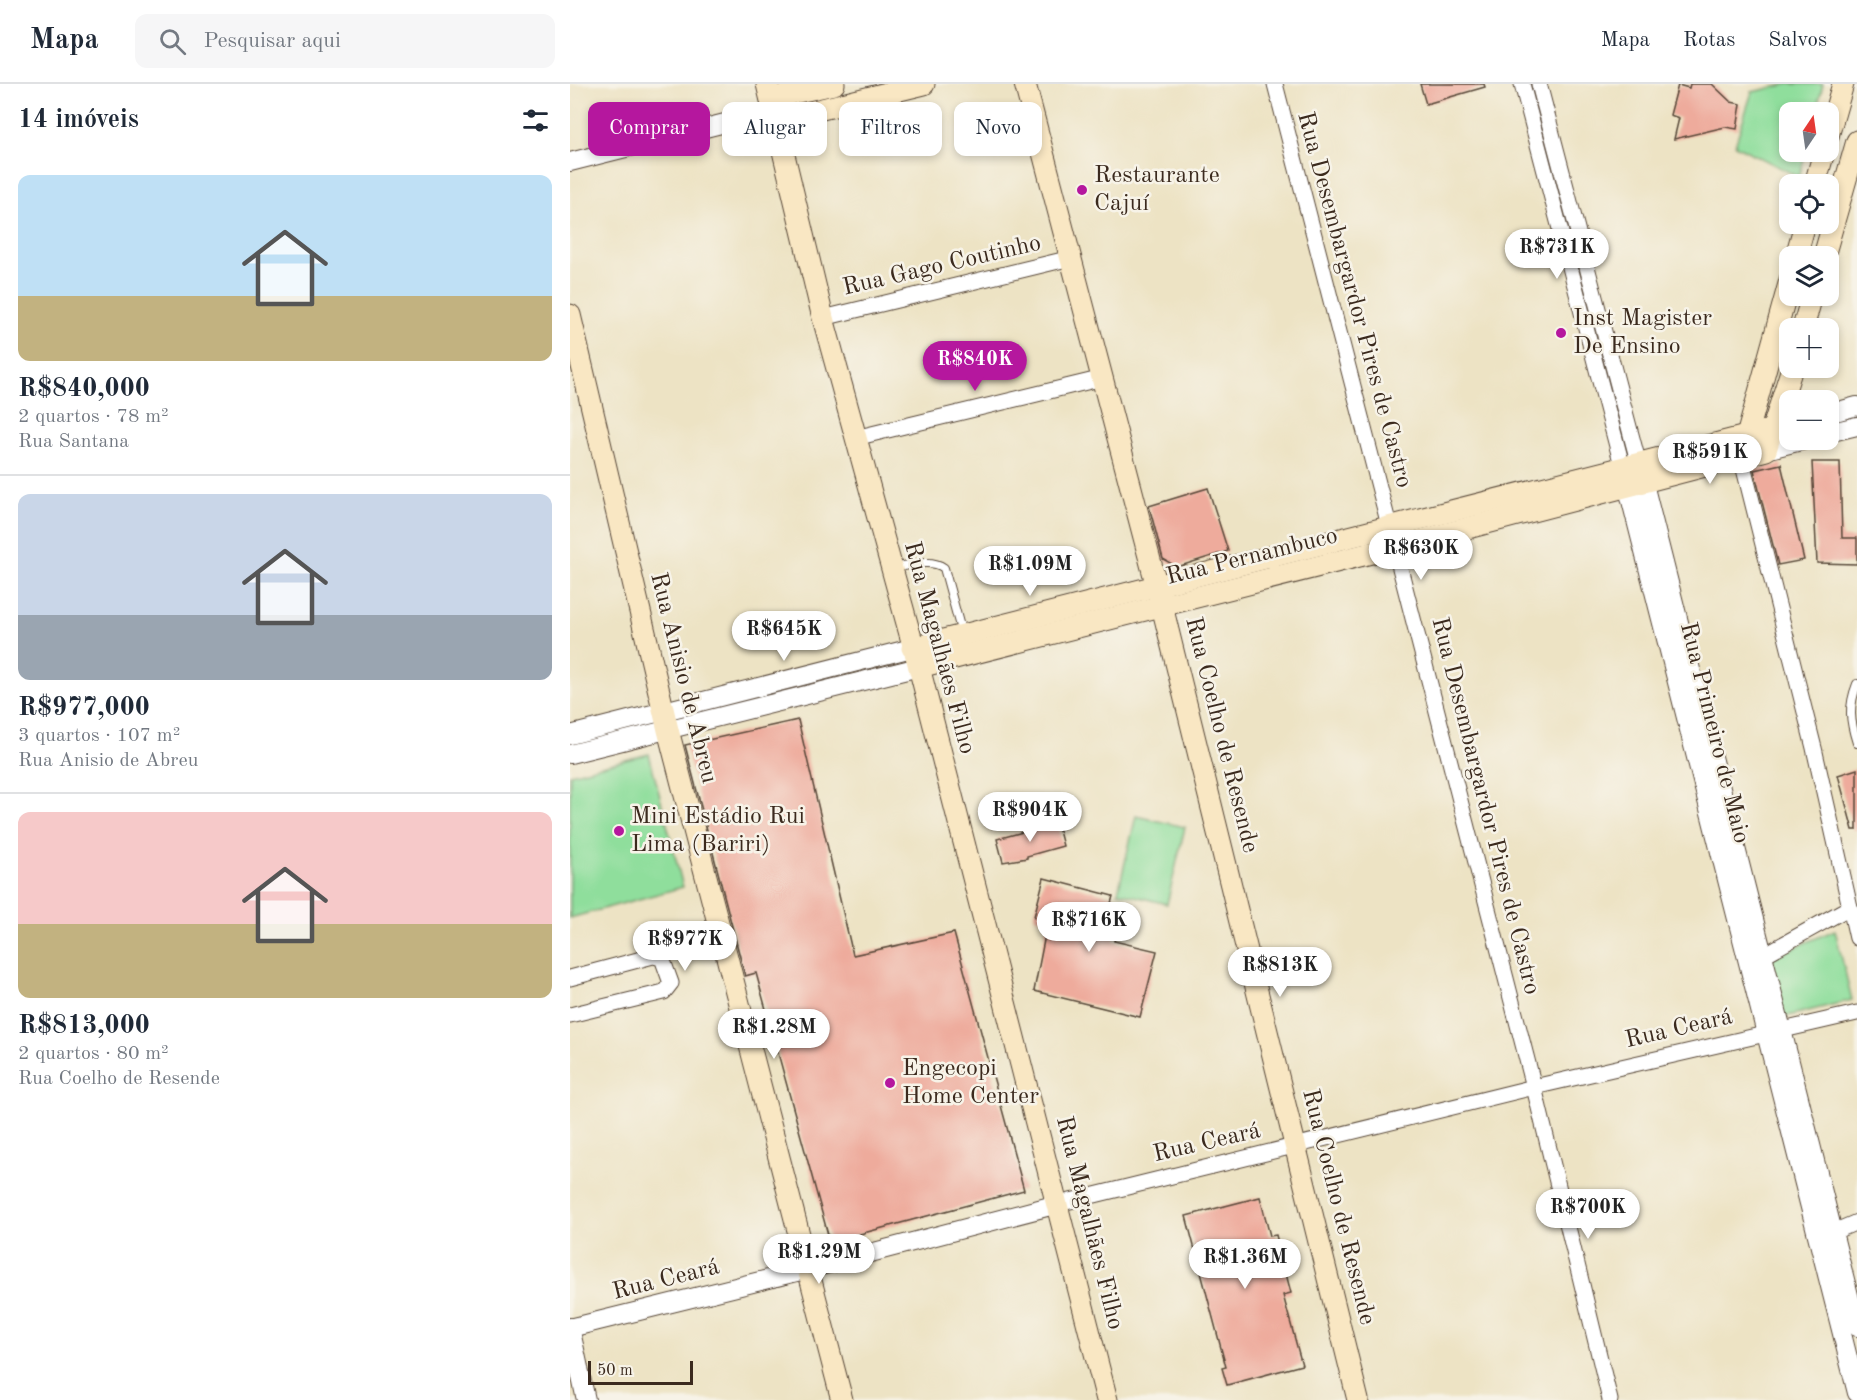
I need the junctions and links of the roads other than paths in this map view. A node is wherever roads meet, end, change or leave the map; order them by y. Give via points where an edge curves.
1 (834, 84) edge
2 (924, 84) edge
3 (1025, 84) edge
4 (1275, 84) edge
5 (1522, 84) edge
6 (1539, 84) edge
7 (1847, 89) edge
8 (769, 91) edge
9 (758, 102) edge
10 (827, 108) edge
11 (1839, 109) edge
12 (722, 124) edge
13 (1857, 141) edge
14 (785, 156) edge
15 (570, 162) edge
16 (1827, 246) edge
17 (1071, 258) junction
18 (1783, 306) edge
19 (570, 315) edge
20 (823, 318) junction
21 (1103, 378) junction
22 (1857, 406) edge
23 (1839, 411) edge
24 (1857, 426) edge
25 (1779, 428) edge
26 (1839, 430) edge
27 (1779, 431) edge
28 (1747, 436) junction
29 (855, 438) junction
30 (1779, 447) edge
31 (1766, 450) junction
32 (1741, 457) junction
33 (1633, 476) junction
34 (1393, 538) junction
35 (891, 568) junction
36 (1160, 596) junction
37 (962, 634) junction
38 (916, 658) junction
39 (1857, 684) edge
40 (666, 721) junction
41 (570, 735) edge
42 (1857, 743) edge
43 (570, 754) edge
44 (1853, 906) edge
45 (1857, 938) edge
46 (1763, 954) junction
47 (1748, 965) junction
48 (570, 978) edge
49 (1857, 1013) edge
50 (570, 1015) edge
51 (1783, 1029) junction
52 (1765, 1034) junction
53 (1533, 1087) junction
54 (1298, 1146) junction
55 (1058, 1204) junction
56 (1857, 1222) edge
57 (1831, 1233) junction
58 (809, 1269) junction
59 (1856, 1321) edge
60 (570, 1328) edge
61 (1857, 1393) edge
62 (586, 1400) edge
63 (842, 1400) edge
64 (1107, 1400) edge
65 (1358, 1400) edge
66 (1610, 1400) edge

1 - 8 main road
2 - 10 main road
3 - 17 main road, Rua Coelho de Resende
4 - 34 street, Rua Desembargardor Pires de Castro
5 - 33 street, Rua Primeiro de Maio
6 - 33 street, Rua Primeiro de Maio
7 - 11 main road
8 - 9 street
12 - 15 street
13 - 16 main road
14 - 20 main road, Rua Magalhães Filho
17 - 20 street, Rua Gago Coutinho
17 - 21 main road, Rua Coelho de Resende
18 - 28 main road
19 - 40 main road, Rua Anisio de Abreu
20 - 29 main road, Rua Magalhães Filho
21 - 29 street
21 - 36 main road, Rua Coelho de Resende
22 - 23 street
24 - 26 street
25 - 28 main road, Rua Pernambuco
27 - 31 main road
28 - 31 street
28 - 33 main road, Rua Pernambuco
29 - 35 main road, Rua Magalhães Filho
30 - 31 street, Rua Pernambuco
31 - 32 main road, Rua Pernambuco
32 - 33 main road, Rua Pernambuco
32 - 44 street
33 - 34 main road, Rua Pernambuco
33 - 46 street, Rua Primeiro de Maio
33 - 47 street, Rua Primeiro de Maio
34 - 36 main road, Rua Pernambuco
34 - 53 street, Rua Desembargardor Pires de Castro
35 - 37 lane via 930,563 944,568
35 - 38 main road, Rua Magalhães Filho
36 - 37 main road, Rua Pernambuco
36 - 38 main road, Rua Pernambuco
36 - 54 main road, Rua Coelho de Resende
37 - 38 main road, Rua Pernambuco
38 - 40 street
38 - 55 main road, Rua Magalhães Filho
39 - 42 lane via 1849,719
40 - 41 street
40 - 43 street
40 - 58 main road, Rua Anisio de Abreu
44 - 45 street
44 - 46 street
46 - 47 street
46 - 51 street, Rua Primeiro de Maio
47 - 52 street, Rua Primeiro de Maio
48 - 50 street via 653,956 665,961 671,983 664,992
49 - 51 street, Rua Ceará
51 - 52 street, Rua Ceará
51 - 57 street, Rua Primeiro de Maio
52 - 53 street, Rua Ceará
52 - 61 street, Rua Primeiro de Maio
53 - 54 street, Rua Ceará
53 - 66 street, Rua Desembargardor Pires de Castro
54 - 55 street, Rua Ceará
54 - 65 main road, Rua Coelho de Resende
55 - 58 street, Rua Ceará
55 - 64 main road, Rua Magalhães Filho
56 - 57 street
57 - 59 street, Rua Primeiro de Maio
58 - 60 street, Rua Ceará
58 - 63 main road, Rua Anisio de Abreu
60 - 62 street

